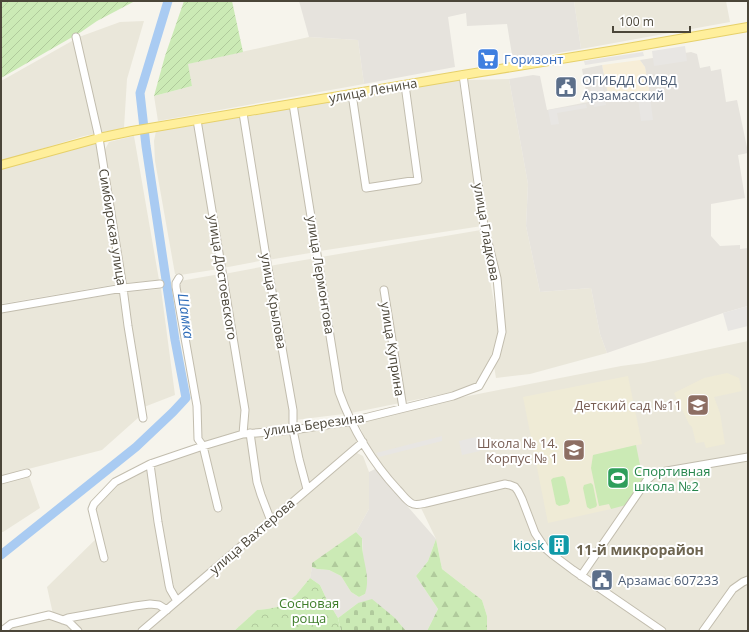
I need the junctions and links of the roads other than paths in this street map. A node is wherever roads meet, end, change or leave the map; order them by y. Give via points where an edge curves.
1 (748, 27) edge
2 (76, 37) dead end
3 (463, 74) junction
4 (405, 84) junction
5 (352, 94) junction
6 (293, 104) junction
7 (243, 113) junction
8 (197, 120) junction
9 (99, 138) junction
10 (1, 165) edge
11 (176, 282) dead end
12 (160, 284) dead end
13 (123, 288) junction
14 (384, 290) dead end
15 (1, 309) edge
16 (479, 386) joint
17 (403, 408) junction
18 (143, 418) dead end
19 (352, 420) junction
20 (293, 430) junction
21 (247, 434) junction
22 (363, 442) junction
23 (203, 446) junction
24 (748, 457) edge
25 (150, 464) junction
26 (27, 473) dead end
27 (1, 480) edge
28 (307, 489) junction
29 (218, 508) dead end
30 (271, 520) junction
31 (104, 558) dead end
32 (581, 576) junction
33 (748, 580) edge
34 (177, 601) junction
35 (166, 610) junction
36 (64, 620) junction
37 (2, 631) edge
38 (78, 631) edge
39 (142, 631) edge
40 (662, 631) edge
41 (703, 631) edge

1 - 3 main road, улица Ленина
2 - 9 street, Симбирская улица
3 - 4 main road, улица Ленина
3 - 16 street, улица Гладкова via 484,226 497,278 502,332 496,356
4 - 5 main road, улица Ленина
4 - 5 street via 418,180 366,188
5 - 6 main road, улица Ленина
6 - 7 main road, улица Ленина
6 - 19 street, улица Лермонтова via 339,392
7 - 8 main road, улица Ленина
7 - 20 street, улица Крылова via 292,410
8 - 9 main road, улица Ленина
8 - 21 street, улица Достоевского via 246,410
9 - 10 main road, улица Ленина
9 - 13 street, Симбирская улица
11 - 23 street via 197,406 198,439
12 - 13 street
13 - 15 street
13 - 18 street, Симбирская улица
14 - 17 street, улица Куприна
16 - 17 street, улица Березина via 454,396
17 - 19 street, улица Березина
19 - 20 street, улица Березина
19 - 22 street, улица Лермонтова
20 - 21 street, улица Березина
20 - 28 street, улица Крылова
21 - 23 street, улица Березина
21 - 30 street, улица Достоевского via 257,482
22 - 28 street, улица Вахтерова
22 - 32 street via 392,484 412,504 417,505 505,484 514,487 522,499 540,542 553,556
23 - 25 street, улица Березина
23 - 29 street
24 - 32 street via 655,473 647,480
25 - 31 street, улица Березина via 115,482 92,508
25 - 34 street via 168,585
26 - 27 street
28 - 30 street, улица Вахтерова
30 - 34 street, улица Вахтерова
32 - 40 street
33 - 41 street via 733,589
34 - 35 street, улица Вахтерова
35 - 36 street via 159,604 150,604
35 - 39 street, улица Вахтерова
36 - 37 street via 49,615 11,624
36 - 38 street

